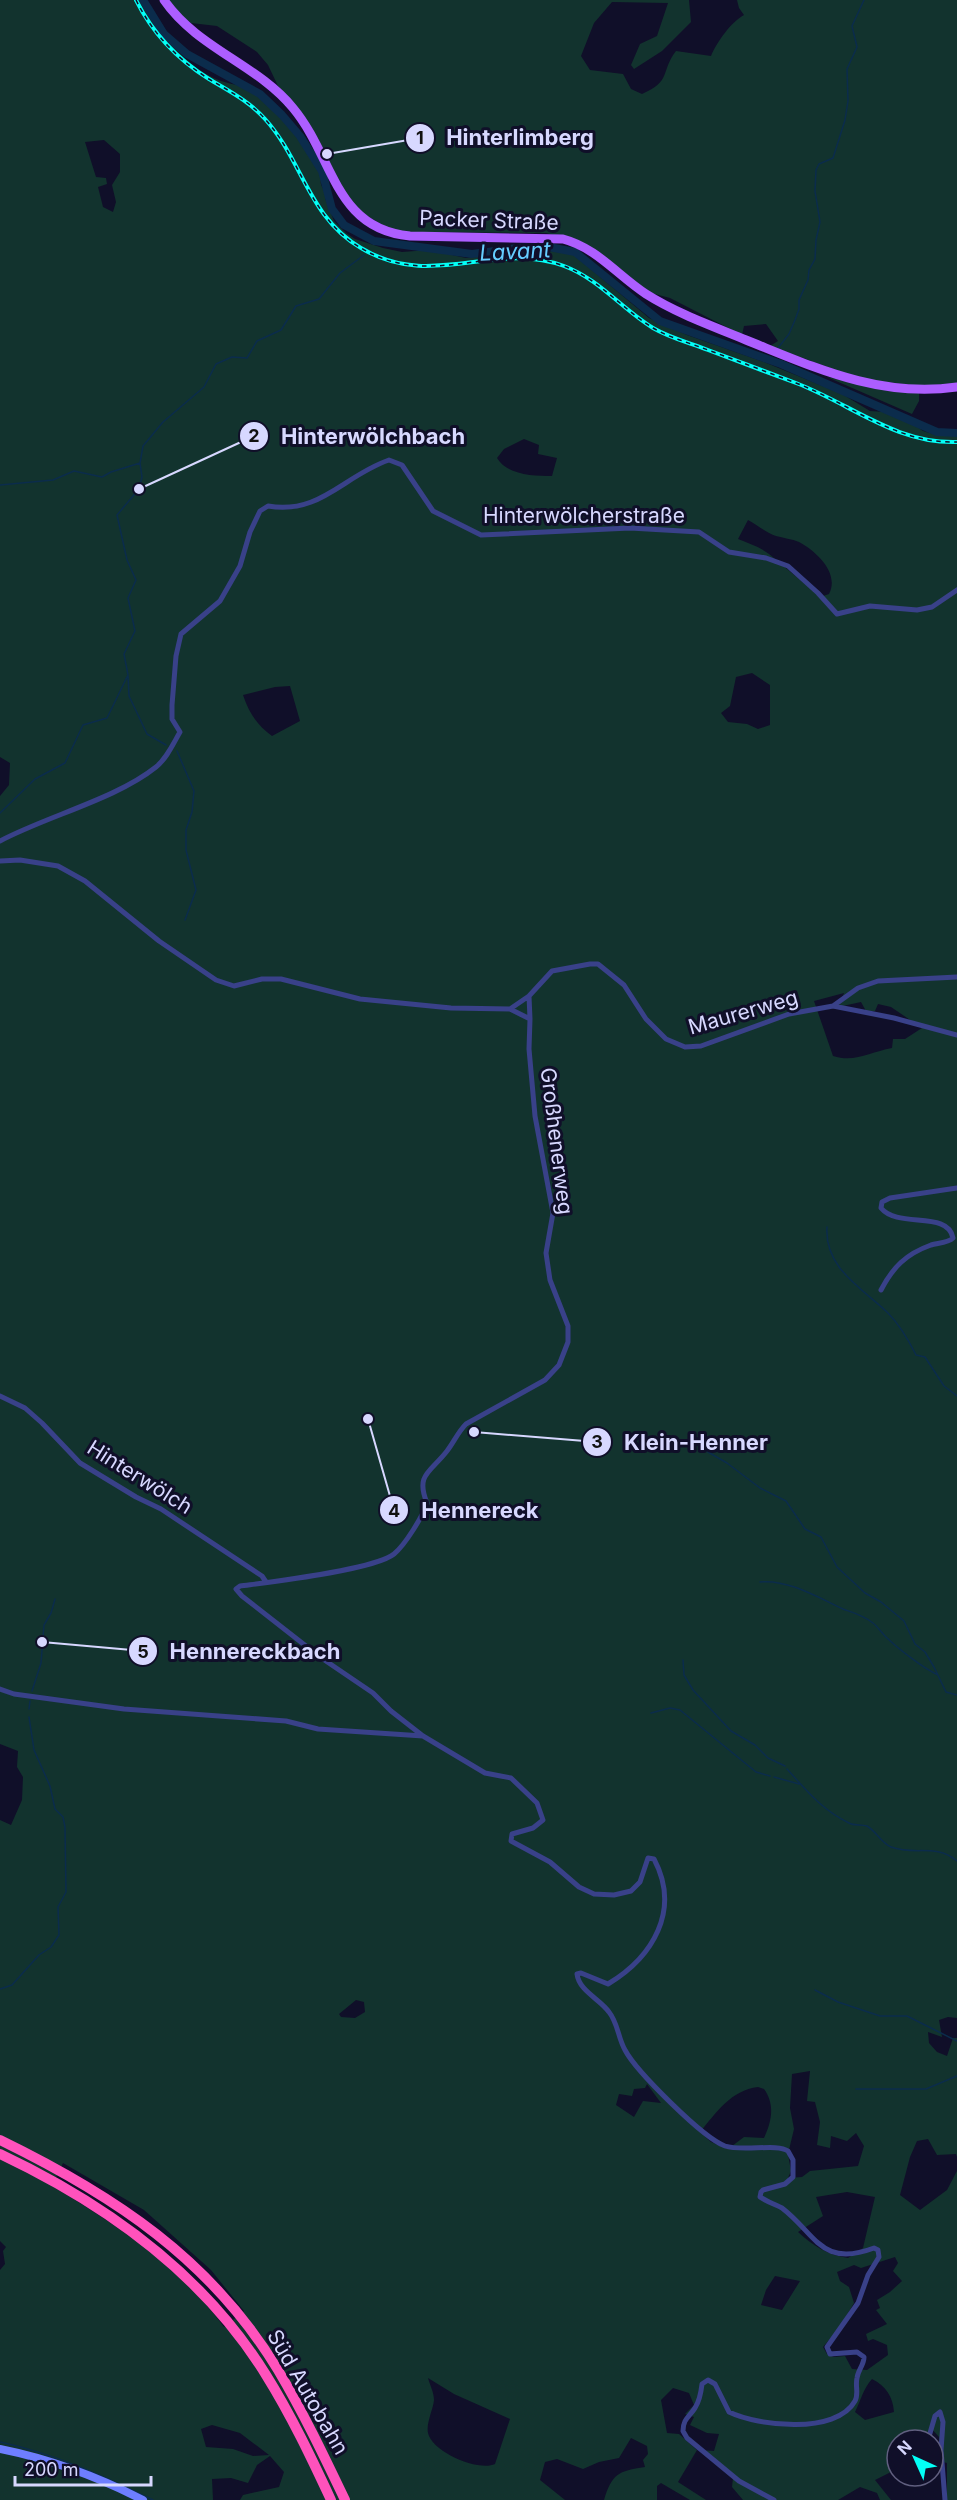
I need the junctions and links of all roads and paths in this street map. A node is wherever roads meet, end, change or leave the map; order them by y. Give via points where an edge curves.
1 (164, 0) edge
2 (957, 387) edge
3 (957, 590) edge
4 (0, 841) edge
5 (0, 861) edge
6 (957, 977) edge
7 (529, 996) junction
8 (833, 1006) junction
9 (510, 1009) junction
10 (530, 1019) junction
11 (957, 1035) edge
12 (957, 1188) edge
13 (881, 1290) dead end
14 (0, 1396) edge
15 (266, 1582) junction
16 (0, 1689) edge
17 (423, 1736) junction
18 (0, 2140) edge
19 (0, 2154) edge
20 (932, 2428) edge
21 (942, 2428) edge
22 (0, 2449) edge
23 (144, 2500) edge
24 (331, 2500) edge
25 (345, 2500) edge
26 (774, 2500) edge

1 - 2 main road, Packer Straße via 192,31 282,95 309,130 347,204 374,227 410,236 563,239 598,255 646,294 671,308 833,375 877,386
3 - 4 street, Hinterwölcherstraße via 932,607 917,610 870,606 837,614 788,566 729,552 699,532 630,528 481,535 433,511 402,465 389,460 372,466 317,502 284,508 268,506 260,512 240,566 220,601 181,634 172,705 172,719 180,732 156,767 122,787
5 - 9 street via 58,866 85,880 159,941 216,980 234,986 281,979 360,999
6 - 8 street, Maurerweg via 878,981 858,988
7 - 8 street, Maurerweg via 552,971 598,964 624,985 646,1019 666,1039 685,1047 701,1046 789,1014
7 - 9 street, Maurerweg
7 - 10 street, Großhenerweg
8 - 11 street
9 - 10 street
10 - 15 street, Großhenerweg via 535,1116 553,1213 546,1253 550,1280 568,1326 568,1341 559,1365 545,1380 459,1431 447,1452 424,1476 424,1513 394,1554 374,1564
12 - 13 street via 890,1198 882,1203 882,1209 890,1214 943,1224 951,1229 953,1238 904,1259 894,1267
14 - 15 street, Hinterwölch via 25,1408 80,1463 161,1509
15 - 17 street, Großhenerweg via 237,1587 237,1592 373,1693
16 - 17 street via 124,1709
17 - 26 street via 485,1773 509,1777 529,1794 540,1808 543,1820 536,1827 512,1834 511,1841 550,1862 579,1887 594,1894 631,1891 642,1877 647,1859 653,1858 666,1894 663,1917 652,1942 629,1969 608,1984 580,1973 577,1977 582,1987 609,2012 630,2058 708,2136 733,2147 778,2146 788,2151 793,2177 785,2184 763,2190 760,2197 783,2210 814,2241 837,2254 879,2250 858,2303 827,2348 834,2356 857,2352 864,2357 857,2378 858,2395 848,2409 814,2424 759,2422 729,2412 715,2384 705,2380 696,2407 685,2420 683,2431 687,2438 739,2481
18 - 25 highway, Süd Autobahn via 108,2198 160,2236 208,2280 278,2369
19 - 24 highway, Süd Autobahn via 102,2209 153,2247 198,2288 266,2375
20 - 21 street via 940,2412
22 - 23 street via 81,2472

